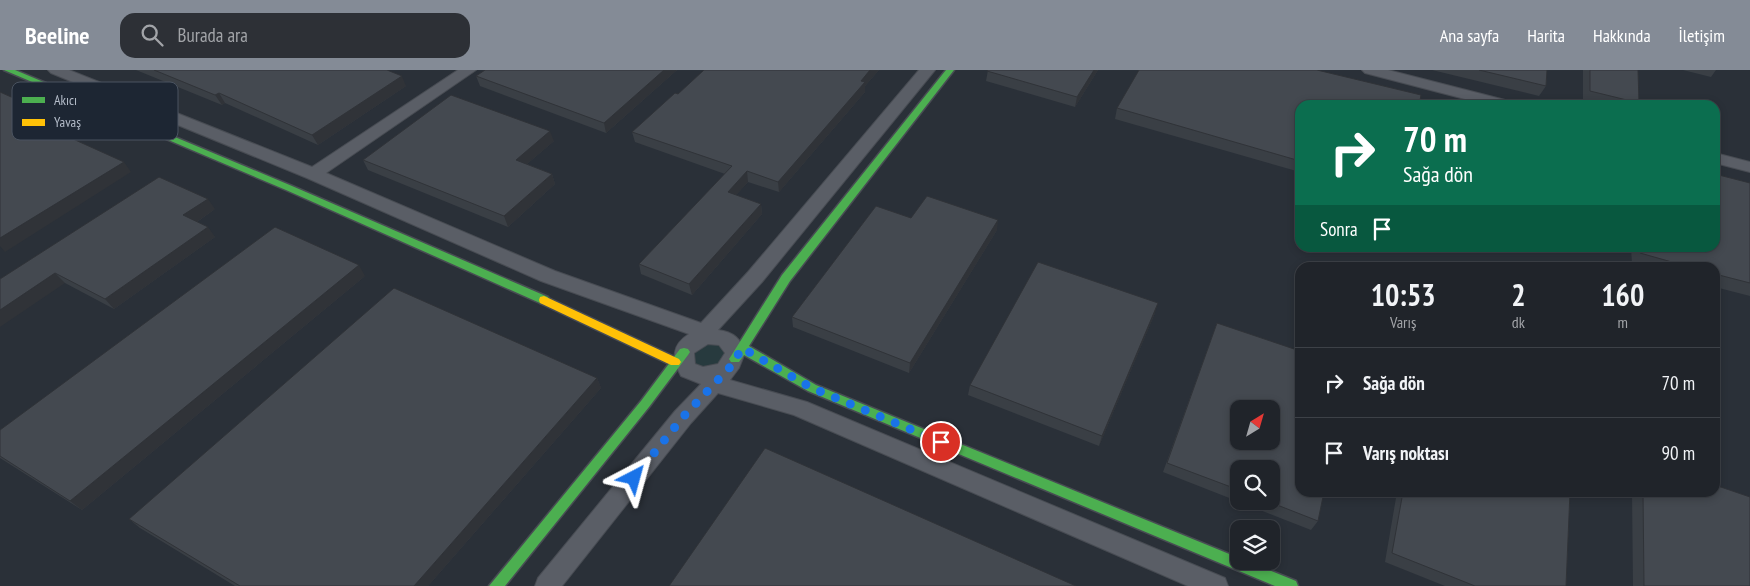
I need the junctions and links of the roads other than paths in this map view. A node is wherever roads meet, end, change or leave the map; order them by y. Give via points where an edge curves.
1 (8, 70) edge
2 (56, 70) edge
3 (468, 70) edge
4 (927, 70) edge
5 (950, 70) edge
6 (1370, 70) edge
7 (37, 82) edge
8 (86, 82) edge
9 (1487, 100) edge
10 (178, 119) edge
11 (175, 140) edge
12 (1720, 159) edge
13 (1750, 167) edge
14 (313, 174) junction
15 (702, 335) junction
16 (679, 357) junction
17 (730, 365) junction
18 (496, 586) edge
19 (547, 586) edge
20 (1216, 586) edge
21 (1291, 586) edge

1 - 7 street
2 - 8 street
3 - 14 street
4 - 15 street via 756,277
5 - 17 street via 786,278
6 - 9 street
10 - 14 street
11 - 16 street
12 - 13 street
14 - 15 street via 548,276
15 - 16 street
15 - 17 street via 730,341 736,352
16 - 17 street via 694,374 710,376
16 - 18 street via 645,404
17 - 19 street via 683,417
17 - 20 street via 799,408
17 - 21 street via 812,388

